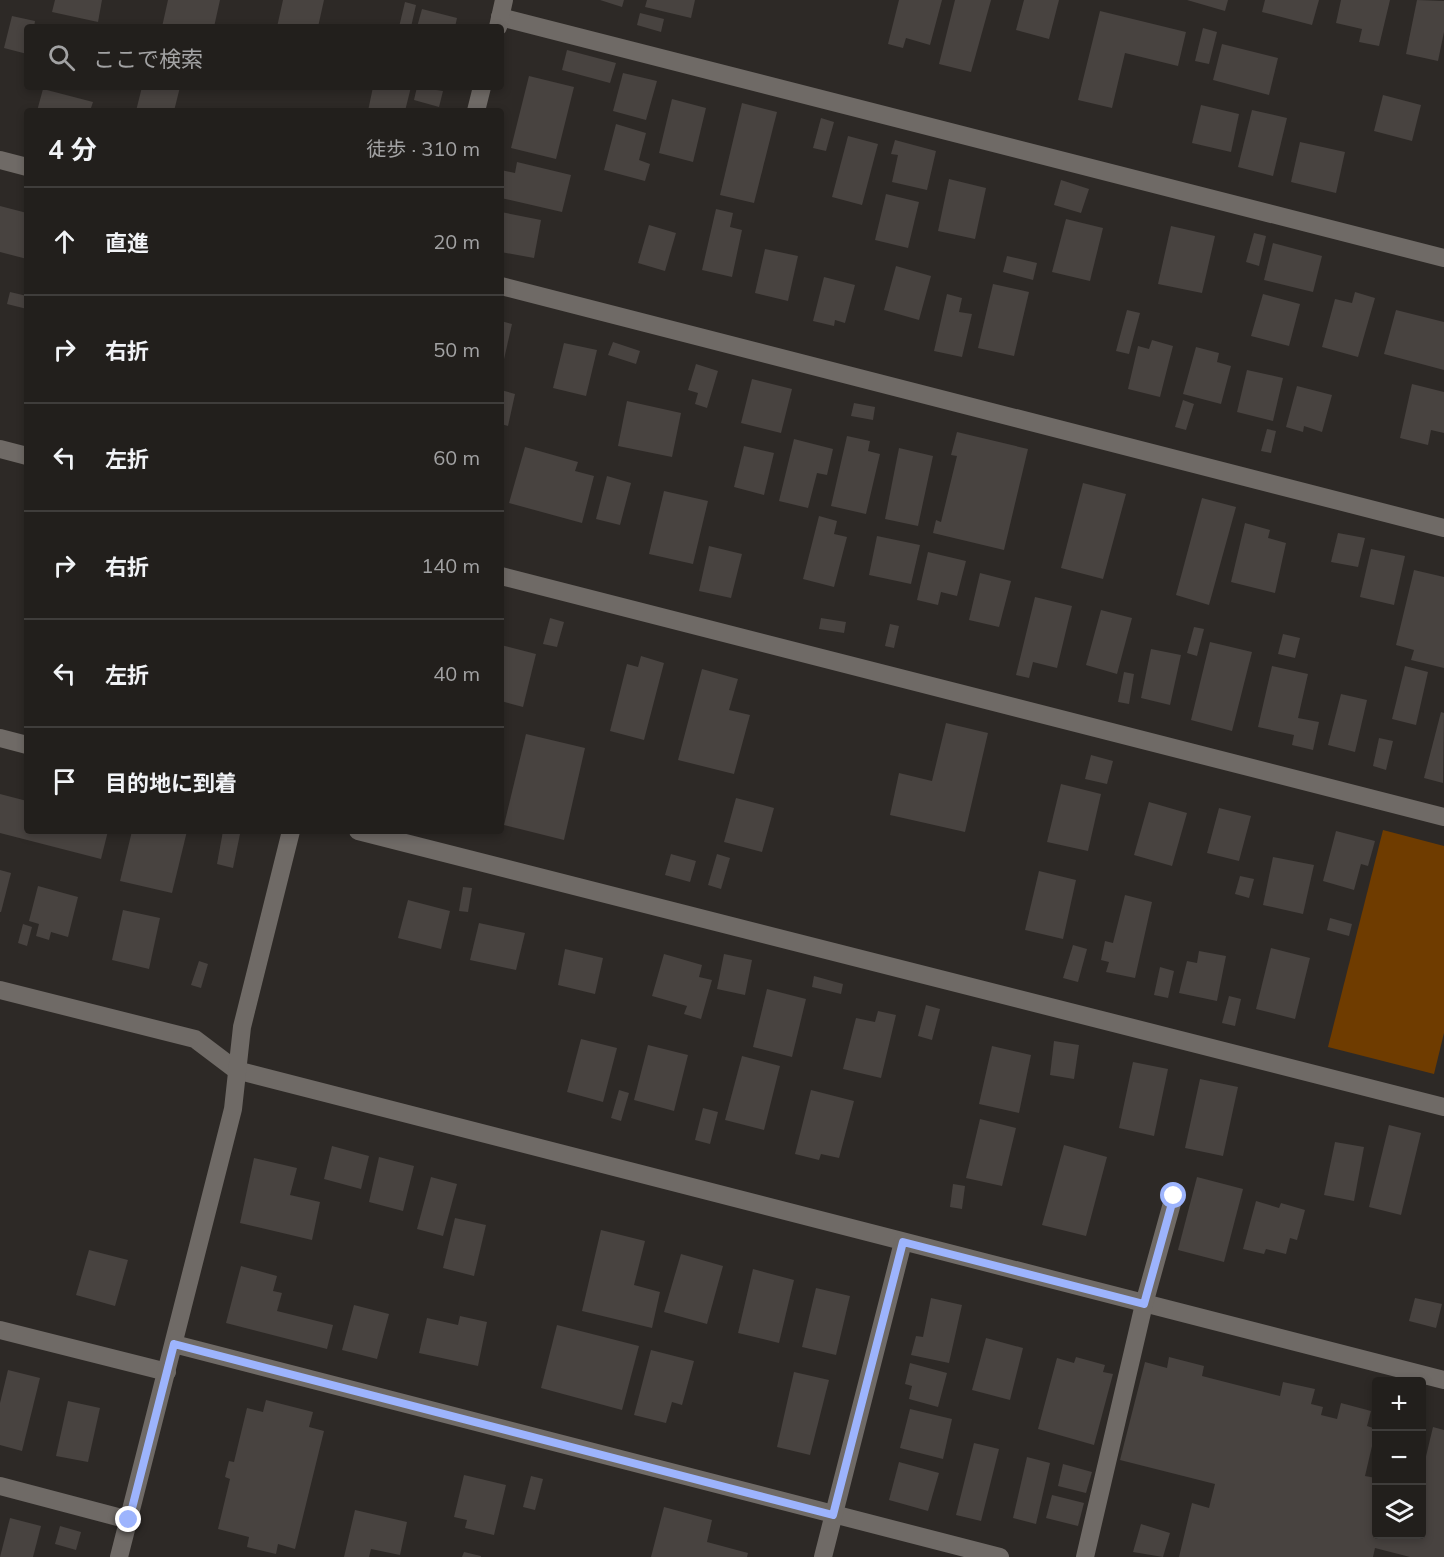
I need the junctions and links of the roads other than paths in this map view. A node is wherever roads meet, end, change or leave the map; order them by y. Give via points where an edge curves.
1 (502, 9) edge
2 (481, 90) edge
3 (477, 108) edge
4 (0, 160) edge
5 (24, 166) edge
6 (1444, 258) edge
7 (504, 287) edge
8 (0, 449) edge
9 (24, 455) edge
10 (1444, 528) edge
11 (504, 577) edge
12 (0, 738) edge
13 (24, 744) edge
14 (1444, 817) edge
15 (290, 834) edge
16 (370, 834) edge
17 (0, 990) edge
18 (236, 1070) junction
19 (1444, 1107) edge
20 (1174, 1196) dead end
21 (903, 1242) junction
22 (1144, 1304) junction
23 (0, 1330) edge
24 (174, 1344) junction
25 (166, 1372) junction
26 (1444, 1380) edge
27 (0, 1486) edge
28 (833, 1515) junction
29 (129, 1520) junction
30 (125, 1556) edge
31 (823, 1557) edge
32 (1000, 1557) edge
33 (1085, 1557) edge

1 - 6 street
2 - 3 street
4 - 5 street
7 - 10 street
8 - 9 street
11 - 14 street
12 - 13 street
15 - 18 street via 242,1027
16 - 19 street
17 - 18 street via 195,1039
18 - 21 street
18 - 24 street via 233,1109
20 - 22 street
21 - 22 street
21 - 28 street
22 - 26 street
22 - 33 street
23 - 25 street
24 - 25 street
24 - 28 street
25 - 29 street
27 - 29 street
28 - 31 street
28 - 32 street
29 - 30 street

